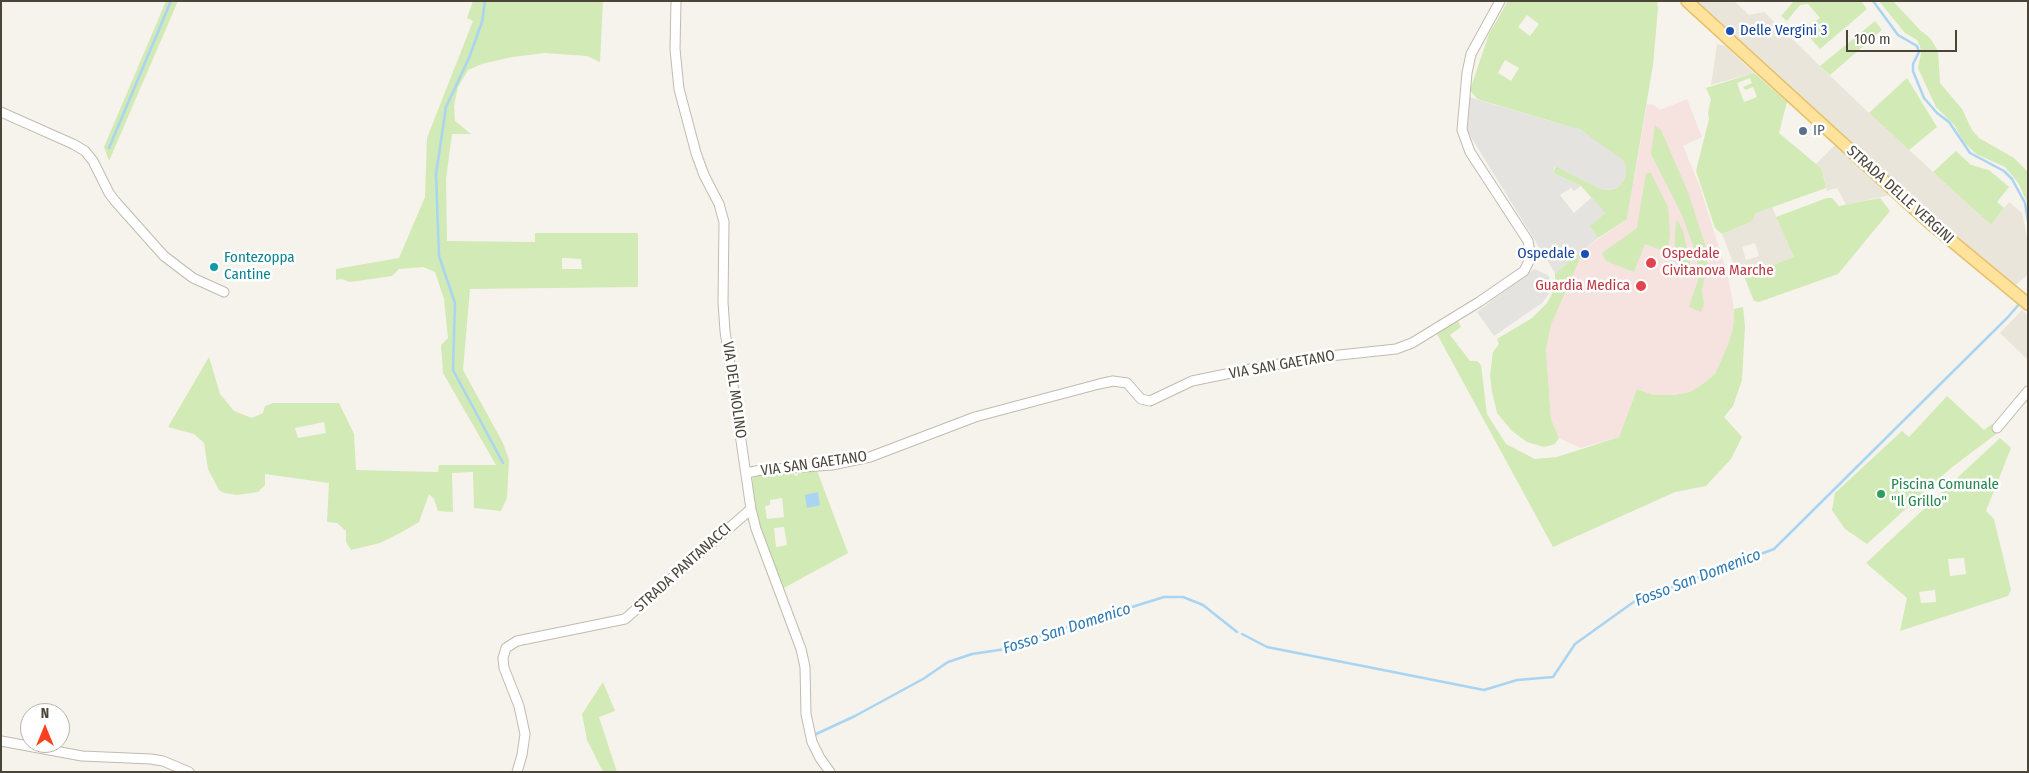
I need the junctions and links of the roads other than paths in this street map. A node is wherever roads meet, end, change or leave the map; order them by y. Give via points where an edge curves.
1 (676, 1) edge
2 (1500, 1) edge
3 (1687, 1) edge
4 (1, 112) edge
5 (224, 292) dead end
6 (2024, 302) edge
7 (2028, 391) edge
8 (1997, 428) dead end
9 (746, 473) junction
10 (751, 508) junction
11 (1, 741) edge
12 (189, 772) edge
13 (517, 772) edge
14 (830, 772) edge

1 - 9 street, VIA DEL MOLINO via 675,49 679,89 696,154 724,222 725,331
2 - 9 street, VIA SAN GAETANO via 1471,54 1462,130 1470,152 1528,241 1530,252 1524,271 1479,302 1412,343 1396,349 1260,366 1192,381 1150,402 1141,399 1126,383 1113,381 975,417 870,457 832,465
3 - 6 main road, STRADA DELLE VERGINI via 1930,223
4 - 5 street via 85,151 114,201 164,256 192,278
7 - 8 street
9 - 10 street, VIA DEL MOLINO
10 - 13 street, STRADA PANTANACCI via 626,619 517,641 506,648 504,668 519,706 524,734
10 - 14 street, VIA DEL MOLINO via 801,649 805,667 806,714 812,742
11 - 12 street via 82,756 164,761

